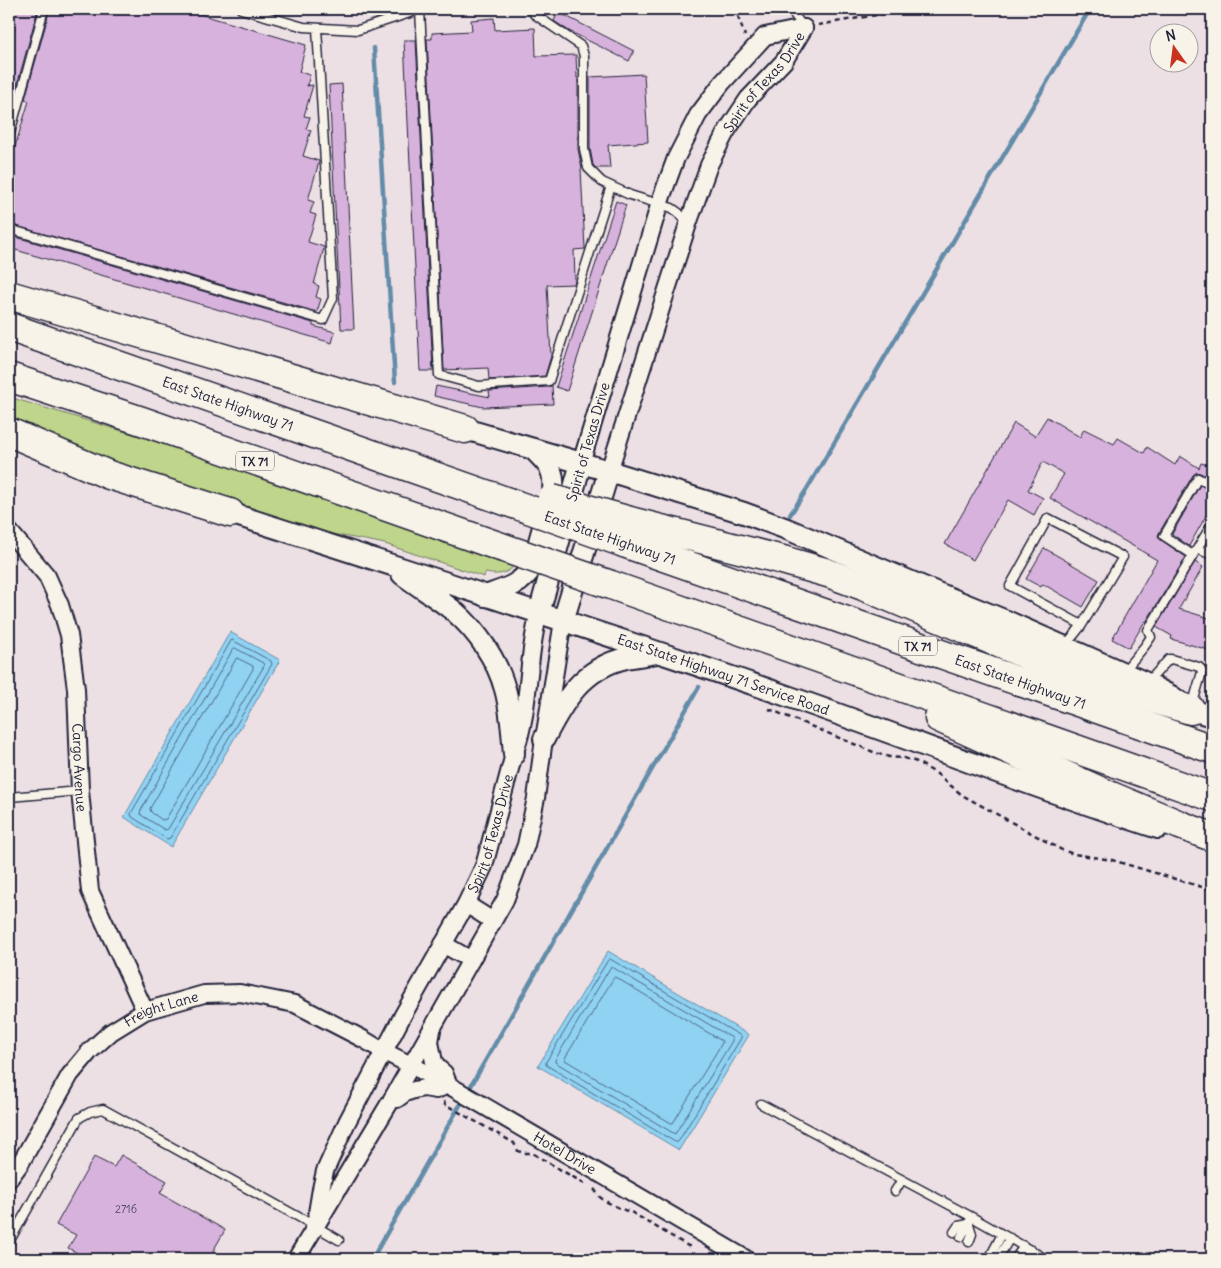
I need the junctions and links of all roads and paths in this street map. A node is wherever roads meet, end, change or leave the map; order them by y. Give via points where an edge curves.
1 (44, 9) edge
2 (241, 9) edge
3 (421, 9) edge
4 (532, 9) edge
5 (790, 9) edge
6 (900, 11) dead end
7 (738, 16) dead end
8 (317, 28) junction
9 (804, 28) junction
10 (746, 39) dead end
11 (9, 137) edge
12 (610, 186) junction
13 (659, 204) junction
14 (688, 224) junction
15 (9, 230) edge
16 (9, 295) edge
17 (9, 327) edge
18 (9, 377) edge
19 (465, 429) joint
20 (9, 432) edge
21 (533, 449) junction
22 (581, 462) junction
23 (609, 471) junction
24 (1212, 485) edge
25 (230, 513) joint
26 (1212, 524) edge
27 (9, 531) edge
28 (627, 532) junction
29 (1195, 552) junction
30 (1212, 554) edge
31 (390, 565) junction
32 (485, 596) junction
33 (539, 613) junction
34 (563, 621) junction
35 (1082, 625) junction
36 (1064, 648) junction
37 (659, 653) junction
38 (1122, 673) junction
39 (877, 680) junction
40 (1146, 683) junction
41 (761, 706) dead end
42 (1202, 713) edge
43 (544, 739) junction
44 (1070, 747) junction
45 (1212, 749) edge
46 (514, 754) junction
47 (1212, 784) edge
48 (80, 791) junction
49 (9, 797) edge
50 (1212, 797) edge
51 (1212, 837) edge
52 (1212, 845) edge
53 (1212, 890) edge
54 (466, 904) junction
55 (493, 921) junction
56 (443, 944) junction
57 (471, 960) junction
58 (145, 1011) junction
59 (432, 1028) junction
60 (383, 1051) junction
61 (411, 1066) junction
62 (453, 1088) junction
63 (392, 1099) junction
64 (761, 1104) dead end
65 (448, 1106) dead end
66 (9, 1179) edge
67 (902, 1180) junction
68 (895, 1191) dead end
69 (971, 1221) junction
70 (315, 1226) junction
71 (1002, 1234) junction
72 (957, 1235) dead end
73 (1010, 1238) junction
74 (339, 1240) dead end
75 (9, 1242) edge
76 (969, 1242) dead end
77 (682, 1243) dead end
78 (1028, 1248) junction
79 (992, 1253) dead end
80 (998, 1258) edge
81 (1041, 1258) edge
82 (296, 1259) edge
83 (746, 1259) edge
84 (1016, 1259) edge
85 (1026, 1259) edge

1 - 11 lane
2 - 8 lane
3 - 8 lane via 358,30
3 - 12 lane via 439,375 479,386 549,381
4 - 12 lane via 534,14 581,46 584,56 584,150 588,168
5 - 9 lane
6 - 9 path
7 - 10 path
8 - 15 lane via 333,298 323,320
9 - 13 street, Spirit of Texas Drive via 765,36 722,83 698,115 676,158
9 - 14 street, Spirit of Texas Drive via 784,61 748,99 726,132 709,165
12 - 13 lane
13 - 14 lane via 672,208
13 - 22 street, Spirit of Texas Drive
14 - 23 street, Spirit of Texas Drive
16 - 19 highway
17 - 28 highway, East State Highway 71, bridge via 379,457 482,479 516,496 582,508
18 - 39 highway, TX 71, bridge
19 - 21 street
20 - 25 highway via 109,475
21 - 22 street
21 - 32 street via 552,470 554,492 532,567 517,584
22 - 23 street
22 - 33 street, Spirit of Texas Drive
23 - 34 street, Spirit of Texas Drive
23 - 36 street via 809,537
24 - 29 lane via 1198,478 1164,536
25 - 31 street, East State Highway 71 Service Road
26 - 29 lane
27 - 48 street, Cargo Avenue via 47,576 69,635 76,689
28 - 42 highway via 779,558 828,573 1108,686
28 - 45 highway, East State Highway 71 / TX 71
29 - 30 lane
29 - 38 lane via 1148,630 1150,637 1144,647
31 - 32 street, East State Highway 71 Service Road
31 - 46 street via 454,612 489,652 504,688
32 - 33 street, East State Highway 71 Service Road
33 - 34 street, East State Highway 71 Service Road
33 - 46 street, Spirit of Texas Drive via 528,691
34 - 37 street, East State Highway 71 Service Road
34 - 43 street, Spirit of Texas Drive
35 - 35 lane via 1123,557 1048,518 1010,586
35 - 36 lane
36 - 38 street
37 - 43 street via 625,658 588,676 565,702
37 - 52 street, East State Highway 71 Service Road via 859,721 1096,808
38 - 40 street
39 - 44 highway, TX 71
39 - 51 highway via 904,701 927,712 1111,796
40 - 42 street
40 - 42 lane via 1167,660 1202,669
41 - 53 path via 876,753 917,762 962,795 1062,850 1112,860
43 - 55 street, Spirit of Texas Drive via 526,845 505,900
44 - 47 highway via 1157,765
44 - 50 highway, TX 71
46 - 54 street, Spirit of Texas Drive via 484,866
48 - 49 lane
48 - 58 street, Cargo Avenue via 90,891
54 - 55 street
54 - 56 street, Spirit of Texas Drive
55 - 57 street, Spirit of Texas Drive
56 - 57 street
56 - 60 street, Spirit of Texas Drive
57 - 59 street, Spirit of Texas Drive
58 - 60 street, Freight Lane via 204,994 240,993 295,1004
58 - 66 street, Freight Lane via 111,1032 70,1075
59 - 61 street, Spirit of Texas Drive
59 - 62 street via 430,1042 434,1062
60 - 61 street, Hotel Drive
60 - 70 street, Spirit of Texas Drive via 325,1171
61 - 62 street, Hotel Drive
61 - 63 street, Spirit of Texas Drive
62 - 63 street via 424,1088
62 - 83 street, Hotel Drive
63 - 70 street, Spirit of Texas Drive
64 - 67 lane
65 - 77 path via 514,1143 518,1151 532,1154
67 - 68 lane
67 - 69 lane
69 - 71 lane
69 - 72 lane via 958,1226
69 - 76 lane
70 - 74 lane
70 - 75 lane via 103,1109 79,1118
70 - 82 street, Spirit of Texas Drive
71 - 73 lane
71 - 79 lane
73 - 78 lane
73 - 80 lane
78 - 81 lane
78 - 84 lane
78 - 85 lane

